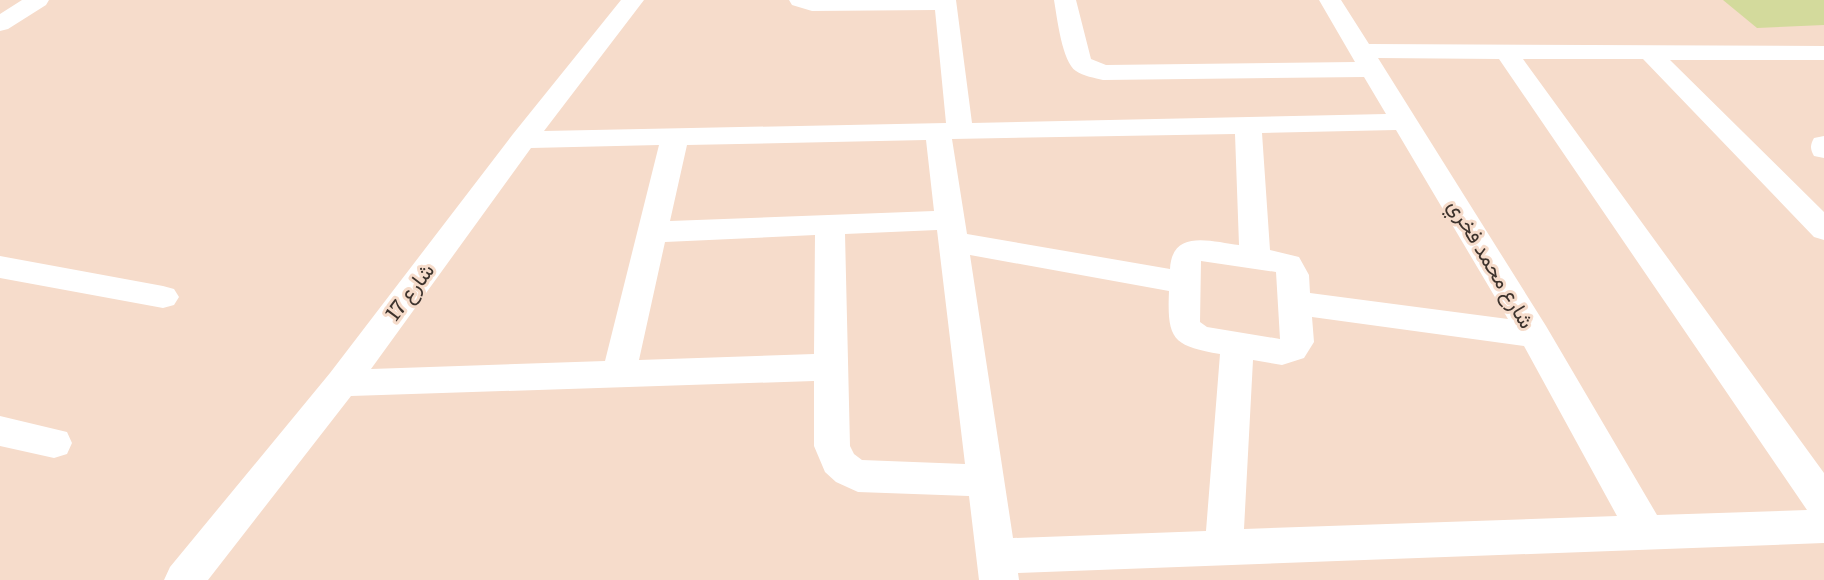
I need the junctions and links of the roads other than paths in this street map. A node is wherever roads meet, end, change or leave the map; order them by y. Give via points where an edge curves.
1 (38, 0) edge
2 (633, 0) edge
3 (800, 0) edge
4 (1065, 0) edge
5 (1330, 0) edge
6 (945, 2) edge
7 (0, 24) edge
8 (1506, 52) junction
9 (1649, 52) junction
10 (1824, 53) edge
11 (1367, 60) junction
12 (1406, 122) junction
13 (1248, 126) junction
14 (949, 132) junction
15 (675, 137) junction
16 (523, 140) junction
17 (1824, 144) edge
18 (1824, 150) edge
19 (830, 225) junction
20 (1824, 230) edge
21 (952, 231) junction
22 (653, 232) junction
23 (1255, 258) junction
24 (6, 274) edge
25 (1185, 283) junction
26 (164, 297) dead end
27 (1295, 303) junction
28 (1534, 335) junction
29 (1237, 345) junction
30 (831, 367) junction
31 (620, 374) junction
32 (342, 383) junction
33 (0, 431) edge
34 (54, 443) dead end
35 (986, 481) junction
36 (1824, 503) edge
37 (1824, 526) edge
38 (1646, 532) junction
39 (1224, 546) junction
40 (998, 568) edge
41 (184, 580) edge

1 - 7 street
2 - 16 street, شارع 17
3 - 6 street via 812,4
4 - 11 street via 1079,60 1103,73
5 - 11 street, شارع محمد فخري
6 - 14 street
8 - 9 street
8 - 11 street
8 - 36 street
9 - 10 street
9 - 20 street
11 - 12 street, شارع محمد فخري
12 - 13 street
12 - 28 street, شارع محمد فخري
13 - 14 street
13 - 23 street
14 - 15 street
14 - 21 street
15 - 16 street
15 - 22 street
16 - 32 street, شارع 17
17 - 18 street
19 - 21 street
19 - 22 street
19 - 30 street
21 - 25 street
21 - 35 street
22 - 31 street
23 - 25 street via 1197,250 1186,258
23 - 27 street via 1288,265 1293,275
24 - 26 street
25 - 29 street via 1187,329 1198,338
27 - 28 street
27 - 29 street via 1295,348 1279,352
28 - 38 street, شارع محمد فخري
29 - 39 street
30 - 31 street
30 - 35 street via 832,446 834,455 848,471 858,476
31 - 32 street
32 - 41 street, شارع 17
33 - 34 street
35 - 40 street
37 - 38 street
38 - 39 street
39 - 40 street

